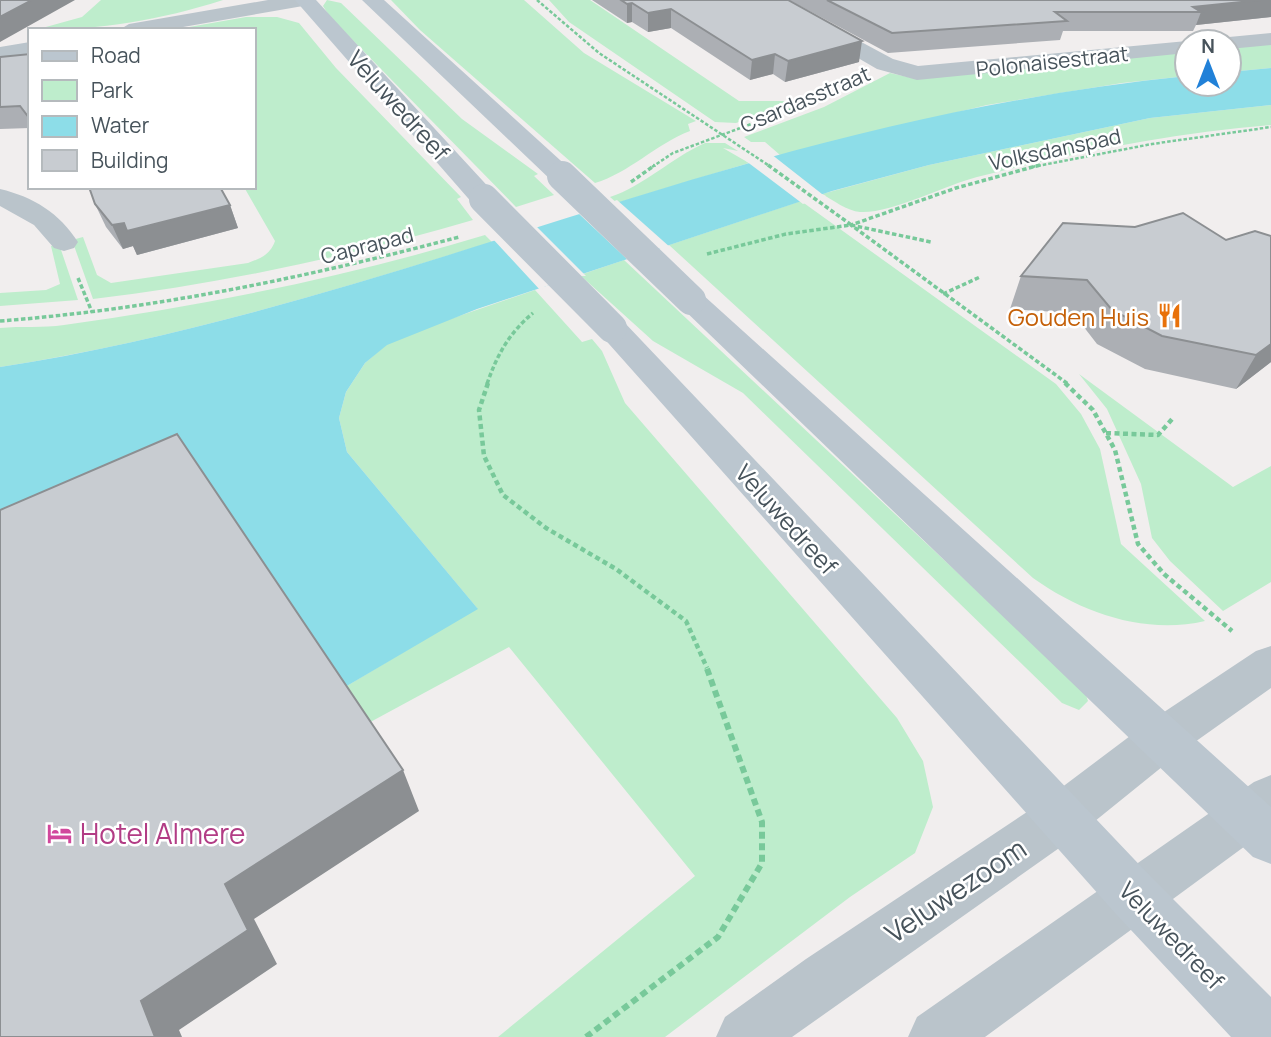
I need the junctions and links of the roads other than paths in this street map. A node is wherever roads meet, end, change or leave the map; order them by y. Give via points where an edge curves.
1 (237, 0) edge
2 (304, 0) edge
3 (372, 0) edge
4 (768, 0) edge
5 (185, 19) junction
6 (139, 28) edge
7 (1271, 39) edge
8 (1243, 42) edge
9 (28, 48) edge
10 (1173, 48) edge
11 (0, 54) edge
12 (917, 73) joint
13 (0, 197) edge
14 (64, 242) dead end
15 (1256, 651) edge
16 (1162, 739) junction
17 (1062, 817) junction
18 (1263, 818) edge
19 (1134, 896) junction
20 (745, 1037) edge
21 (937, 1037) edge
22 (1269, 1037) edge

1 - 5 street
2 - 5 street
2 - 17 main road, Veluwedreef, bridge
3 - 16 main road, bridge
4 - 12 street, Csardasstraat via 886,64
5 - 6 street
7 - 8 street
9 - 11 street
10 - 12 street, Polonaisestraat
13 - 14 street via 32,208
15 - 16 street, Veluwezoom
16 - 17 street, Veluwezoom
16 - 18 main road
17 - 19 main road, Veluwedreef
17 - 20 street, Veluwezoom
18 - 19 street
19 - 21 street
19 - 22 main road, Veluwedreef

